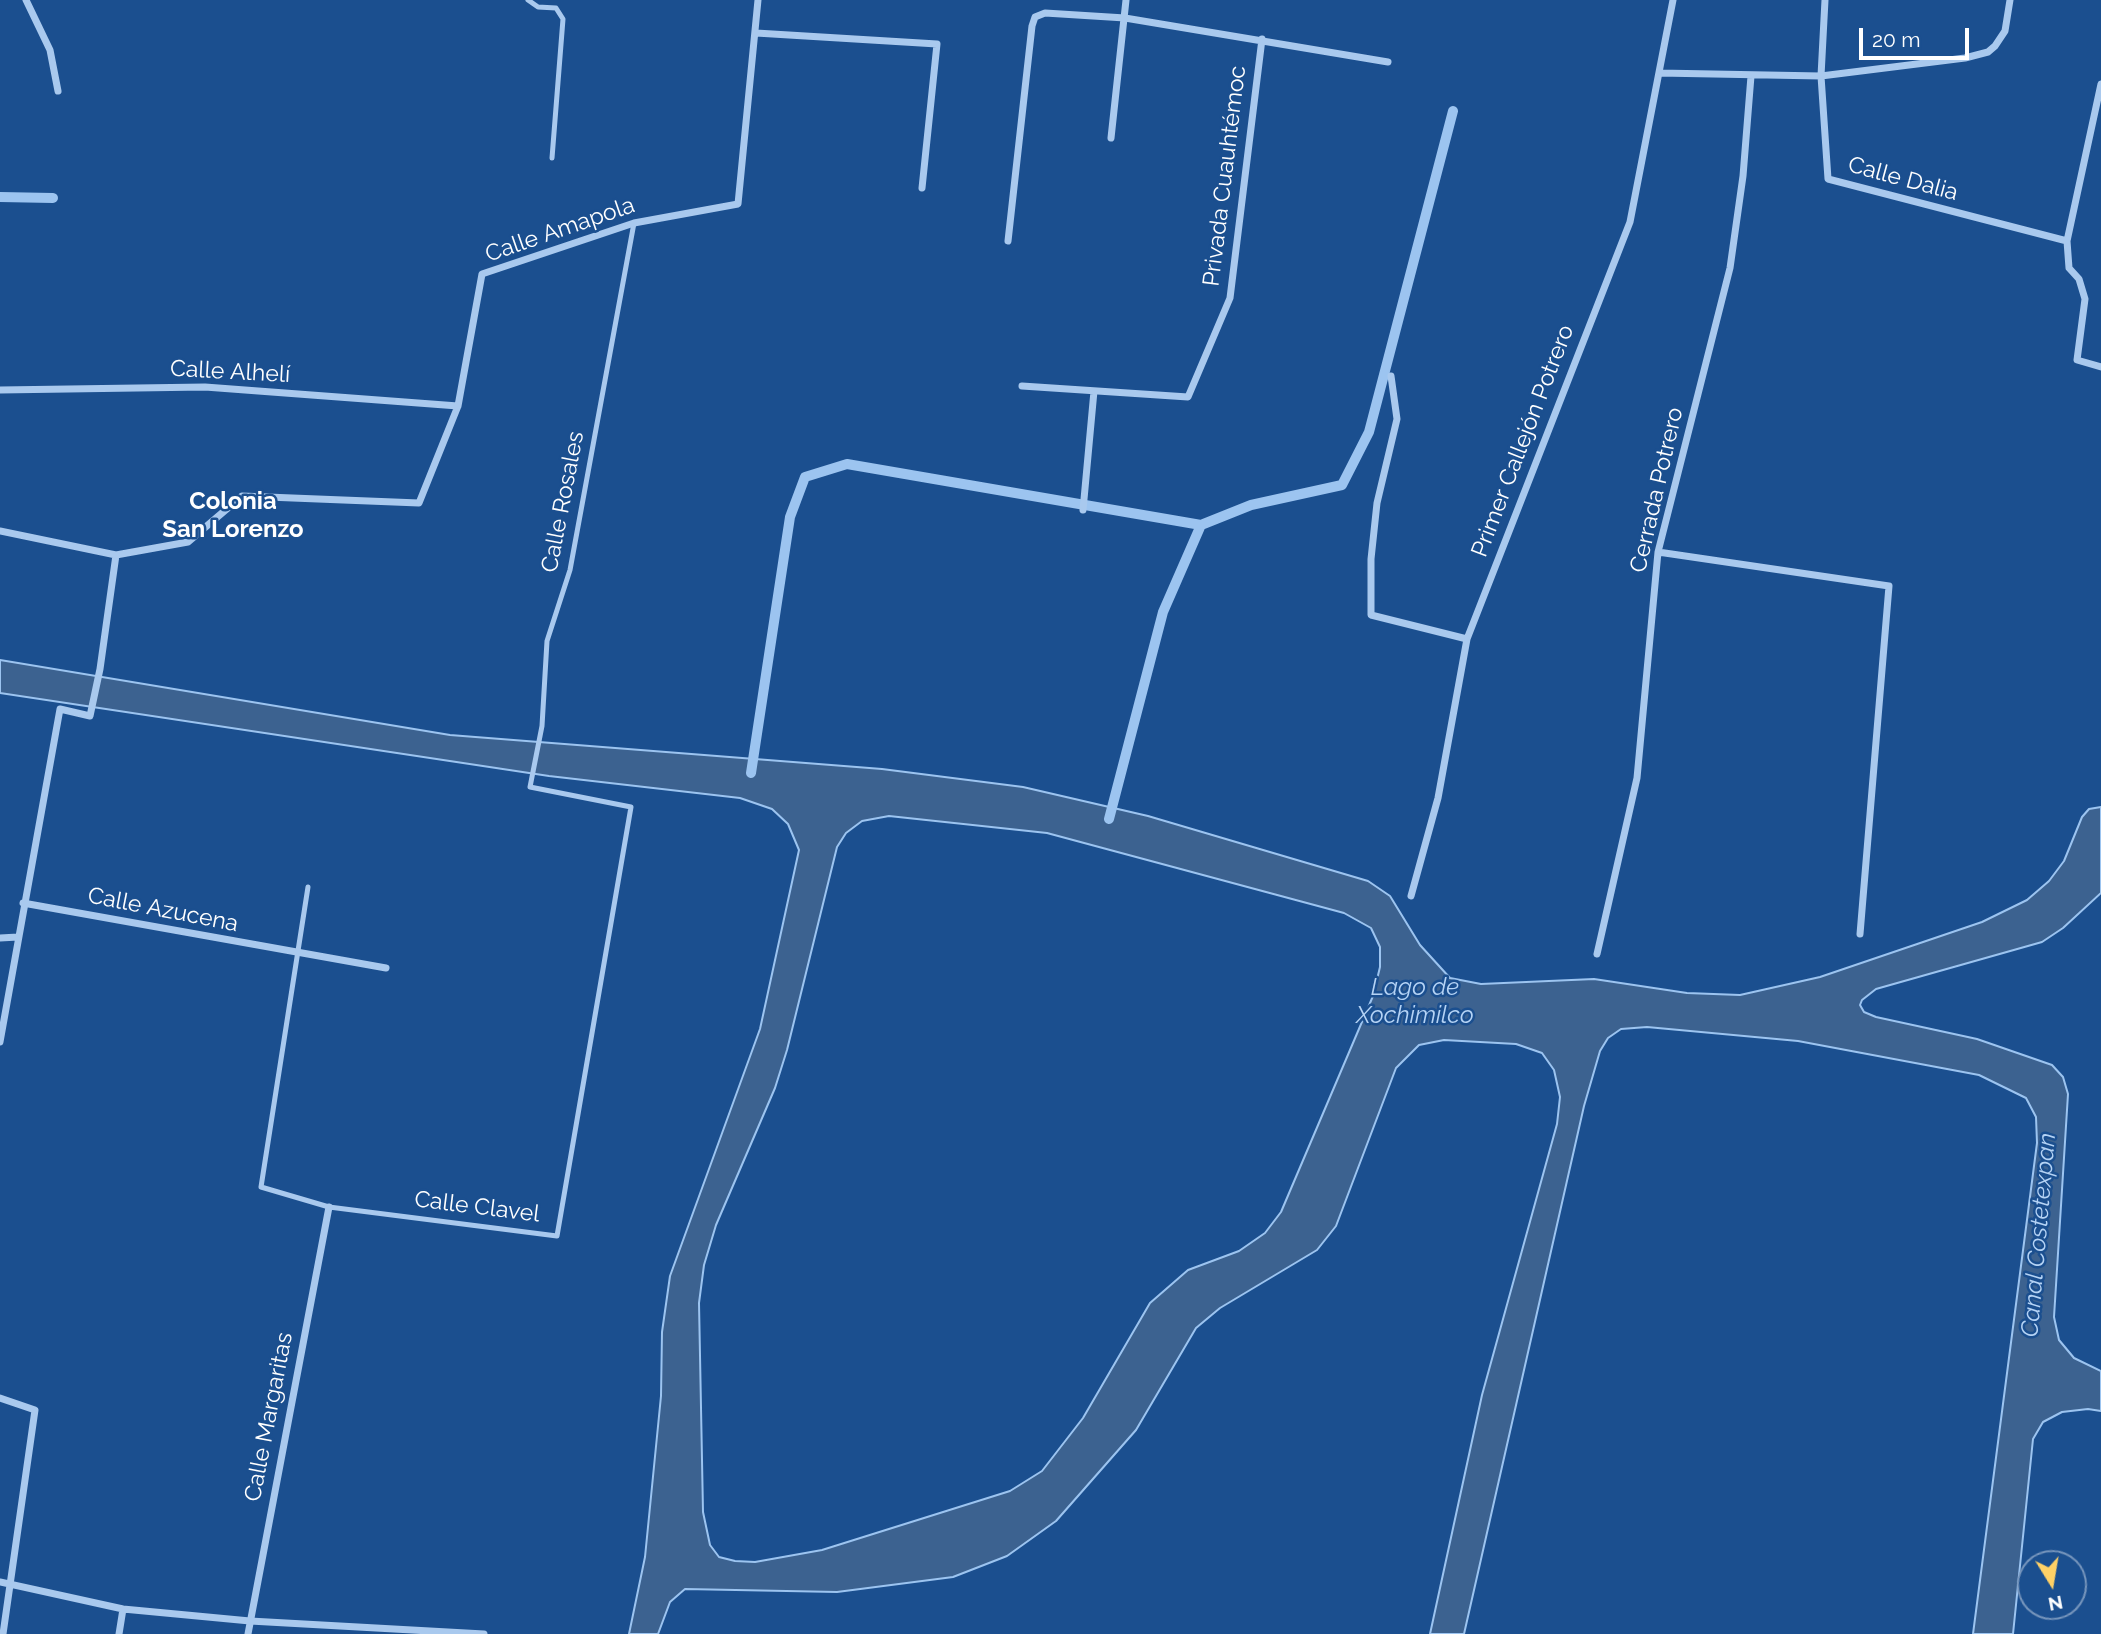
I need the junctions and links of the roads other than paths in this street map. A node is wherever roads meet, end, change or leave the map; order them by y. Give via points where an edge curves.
1 (26, 0) edge
2 (528, 0) edge
3 (758, 0) edge
4 (1126, 0) edge
5 (1673, 0) edge
6 (1825, 0) edge
7 (2010, 0) edge
8 (1125, 18) junction
9 (756, 33) junction
10 (1262, 39) junction
11 (1388, 62) dead end
12 (1660, 73) junction
13 (1751, 76) junction
14 (1821, 76) junction
15 (2101, 84) edge
16 (58, 91) dead end
17 (1111, 138) dead end
18 (552, 158) dead end
19 (922, 188) dead end
20 (634, 223) junction
21 (1008, 241) dead end
22 (2067, 242) junction
23 (2101, 368) edge
24 (1391, 376) dead end
25 (1022, 386) dead end
26 (0, 390) edge
27 (1094, 391) junction
28 (458, 406) junction
29 (1083, 510) dead end
30 (0, 531) edge
31 (1658, 552) junction
32 (116, 555) junction
33 (1467, 639) junction
34 (530, 787) joint
35 (308, 887) dead end
36 (1411, 897) dead end
37 (23, 903) junction
38 (1860, 934) dead end
39 (18, 937) junction
40 (0, 938) edge
41 (296, 954) junction
42 (1597, 954) dead end
43 (386, 968) dead end
44 (0, 1042) edge
45 (329, 1207) junction
46 (0, 1398) edge
47 (0, 1582) edge
48 (12, 1583) junction
49 (123, 1609) junction
50 (250, 1621) junction
51 (3, 1634) edge
52 (119, 1634) edge
53 (248, 1634) edge
54 (484, 1634) edge

1 - 16 street via 50,50
2 - 18 lane via 538,7 556,8 564,19
3 - 9 street
4 - 8 street
5 - 12 street, Primer Callejón Potrero
6 - 14 street, Calle Dalia
7 - 14 street via 2005,31 1987,52
8 - 10 street
8 - 17 street
8 - 21 street via 1045,13 1035,17
9 - 19 street via 937,44
9 - 20 street, Calle Amapola via 738,204
10 - 11 street
10 - 27 street, Privada Cuauhtémoc via 1230,298 1188,397
12 - 13 street
12 - 33 street, Primer Callejón Potrero via 1630,222
13 - 14 street
13 - 31 street, Cerrada Potrero via 1730,268
14 - 22 street, Calle Dalia via 1828,179
15 - 22 street
20 - 28 street, Calle Amapola via 482,274
20 - 34 lane, Calle Rosales via 570,570 547,641 542,726
22 - 23 street via 2069,268 2079,279 2085,299 2077,360
24 - 33 street via 1397,419 1377,503 1371,615
25 - 27 street, Privada Cuauhtémoc
26 - 28 street, Calle Alhelí via 205,387
27 - 29 street
28 - 32 street via 419,503 242,496 188,542
30 - 32 street
31 - 38 street via 1889,586
31 - 42 street, Cerrada Potrero via 1637,778
32 - 37 street via 90,716 60,709
33 - 36 street, Primer Callejón Potrero via 1438,798
34 - 45 lane, Calle Clavel via 631,807 557,1236
35 - 41 lane
37 - 39 street
37 - 41 street, Calle Azucena
39 - 40 street
39 - 44 street
41 - 43 street, Calle Azucena
41 - 45 lane, Calle Clavel via 261,1188
45 - 50 street, Calle Margaritas
46 - 48 street via 35,1410
47 - 48 street
48 - 49 street
48 - 51 street
49 - 50 street
49 - 52 street
50 - 53 street, Calle Margaritas
50 - 54 street

